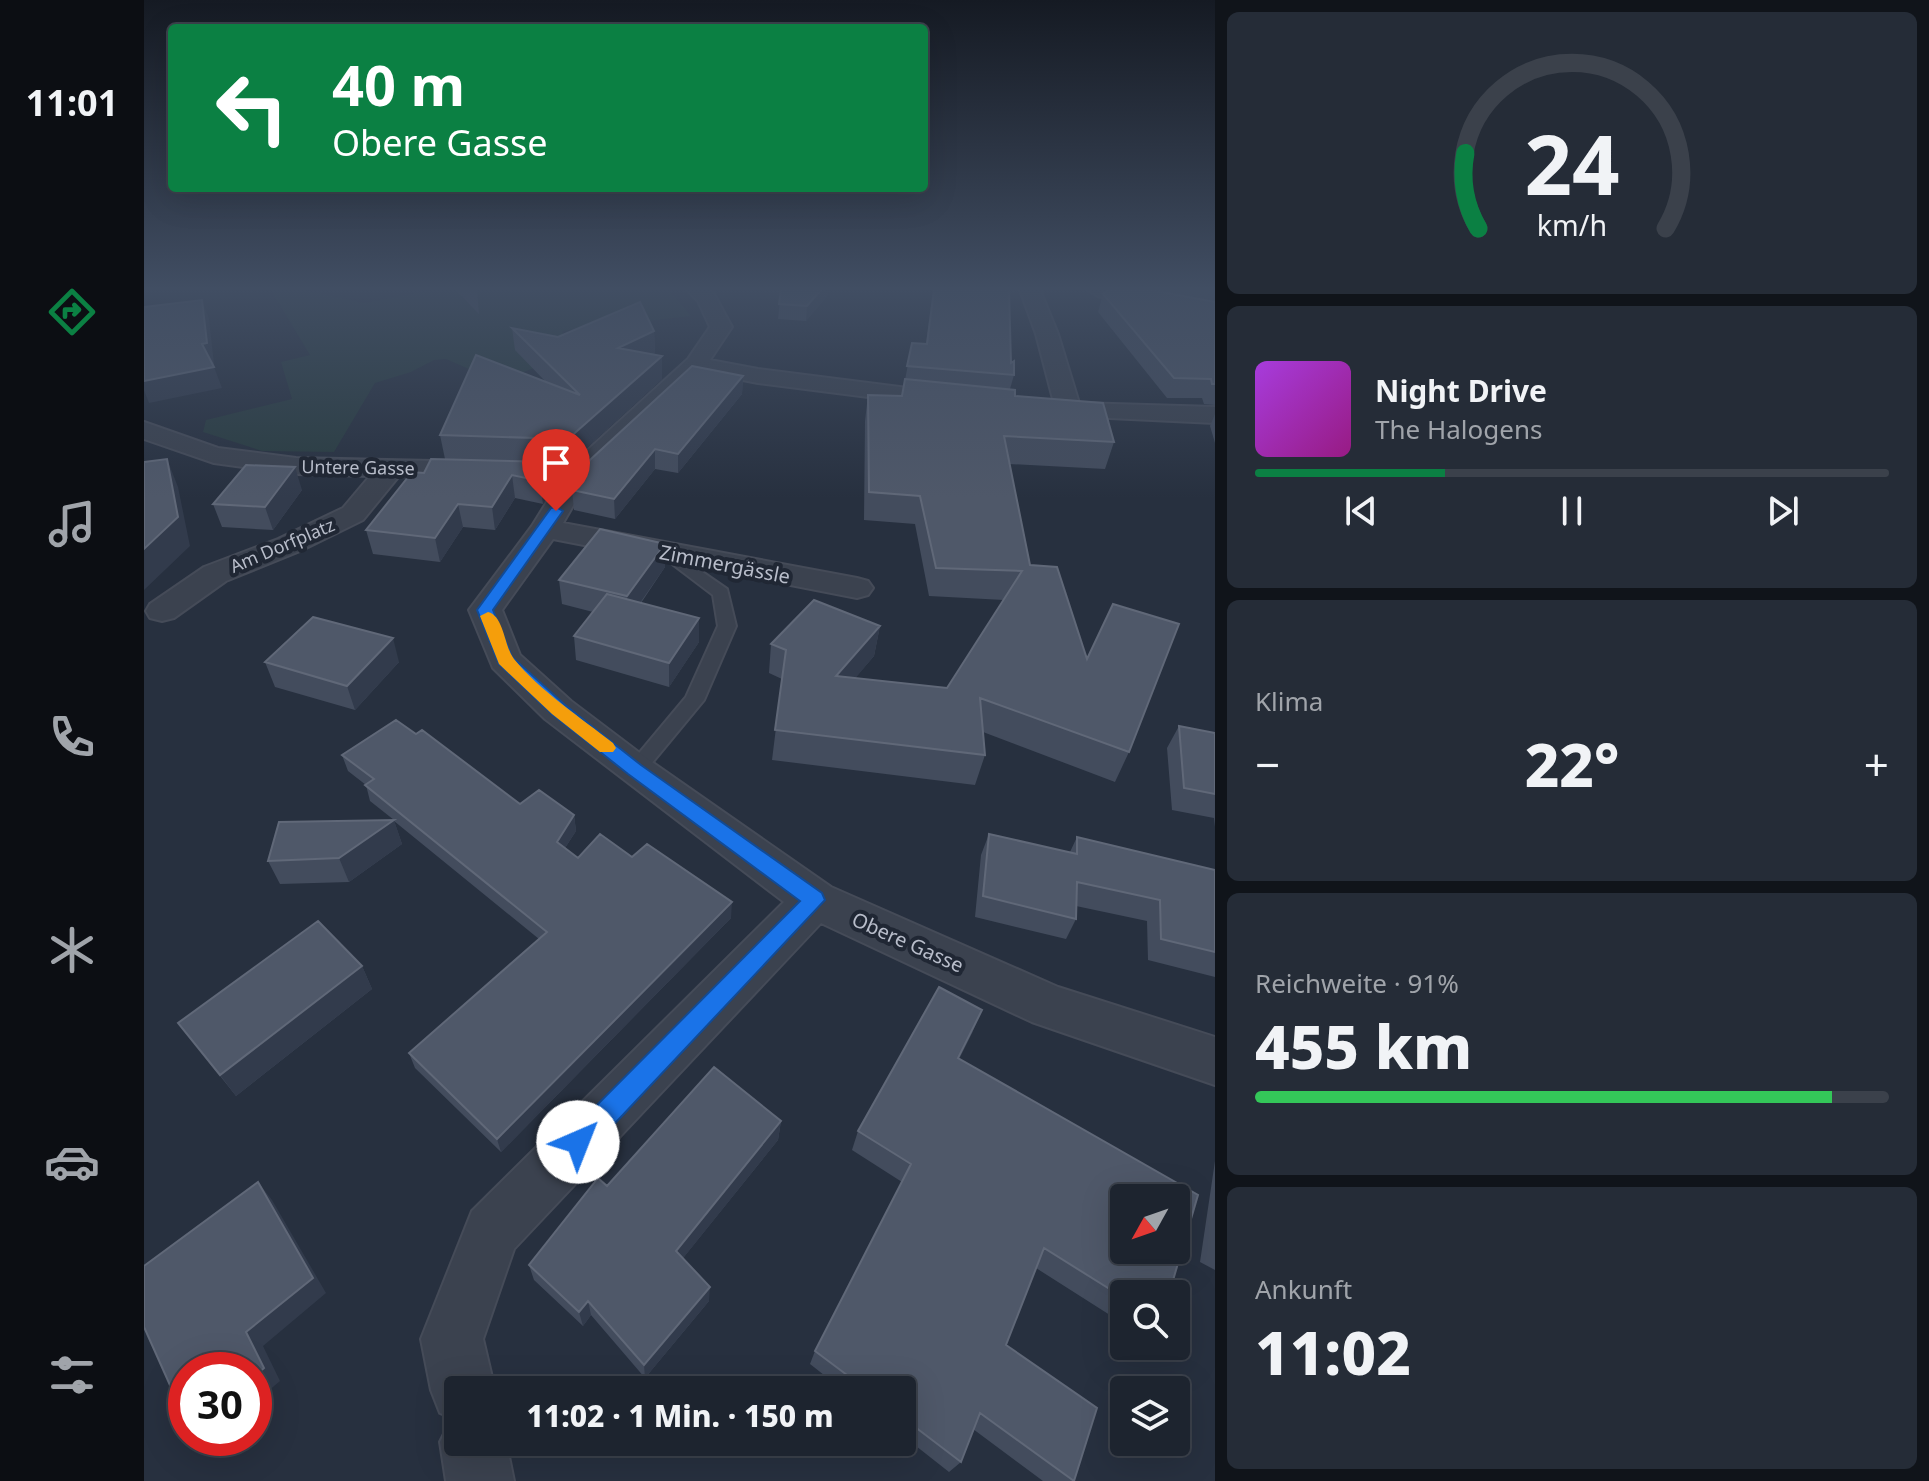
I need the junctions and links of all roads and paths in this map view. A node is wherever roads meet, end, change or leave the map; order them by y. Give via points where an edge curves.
1 (699, 359) edge
2 (1054, 359) edge
3 (696, 364) junction
4 (980, 404) edge
5 (1039, 409) edge
6 (1069, 411) junction
7 (1215, 415) edge
8 (144, 430) edge
9 (392, 467) junction
10 (500, 471) edge
11 (545, 529) junction
12 (669, 554) junction
13 (857, 588) dead end
14 (162, 611) dead end
15 (635, 770) junction
16 (815, 900) junction
17 (1215, 1061) edge
18 (460, 1376) edge
19 (476, 1456) edge
20 (480, 1481) edge

1 - 3 street, Obere Gasse
2 - 6 street
3 - 4 street
3 - 11 street, Obere Gasse via 562,474
5 - 6 street
6 - 7 street
8 - 9 street, Untere Gasse via 214,455 296,466
9 - 10 street, Untere Gasse
9 - 14 street, Am Dorfplatz via 353,514 215,574
11 - 12 street, Zimmergässle
11 - 15 street, Obere Gasse via 485,610 505,660
12 - 13 street, Zimmergässle
12 - 15 lane via 721,593 727,626 694,700
15 - 16 street, Obere Gasse
16 - 17 street, Obere Gasse via 1049,1006
16 - 18 street via 492,1231 452,1339
19 - 20 street

